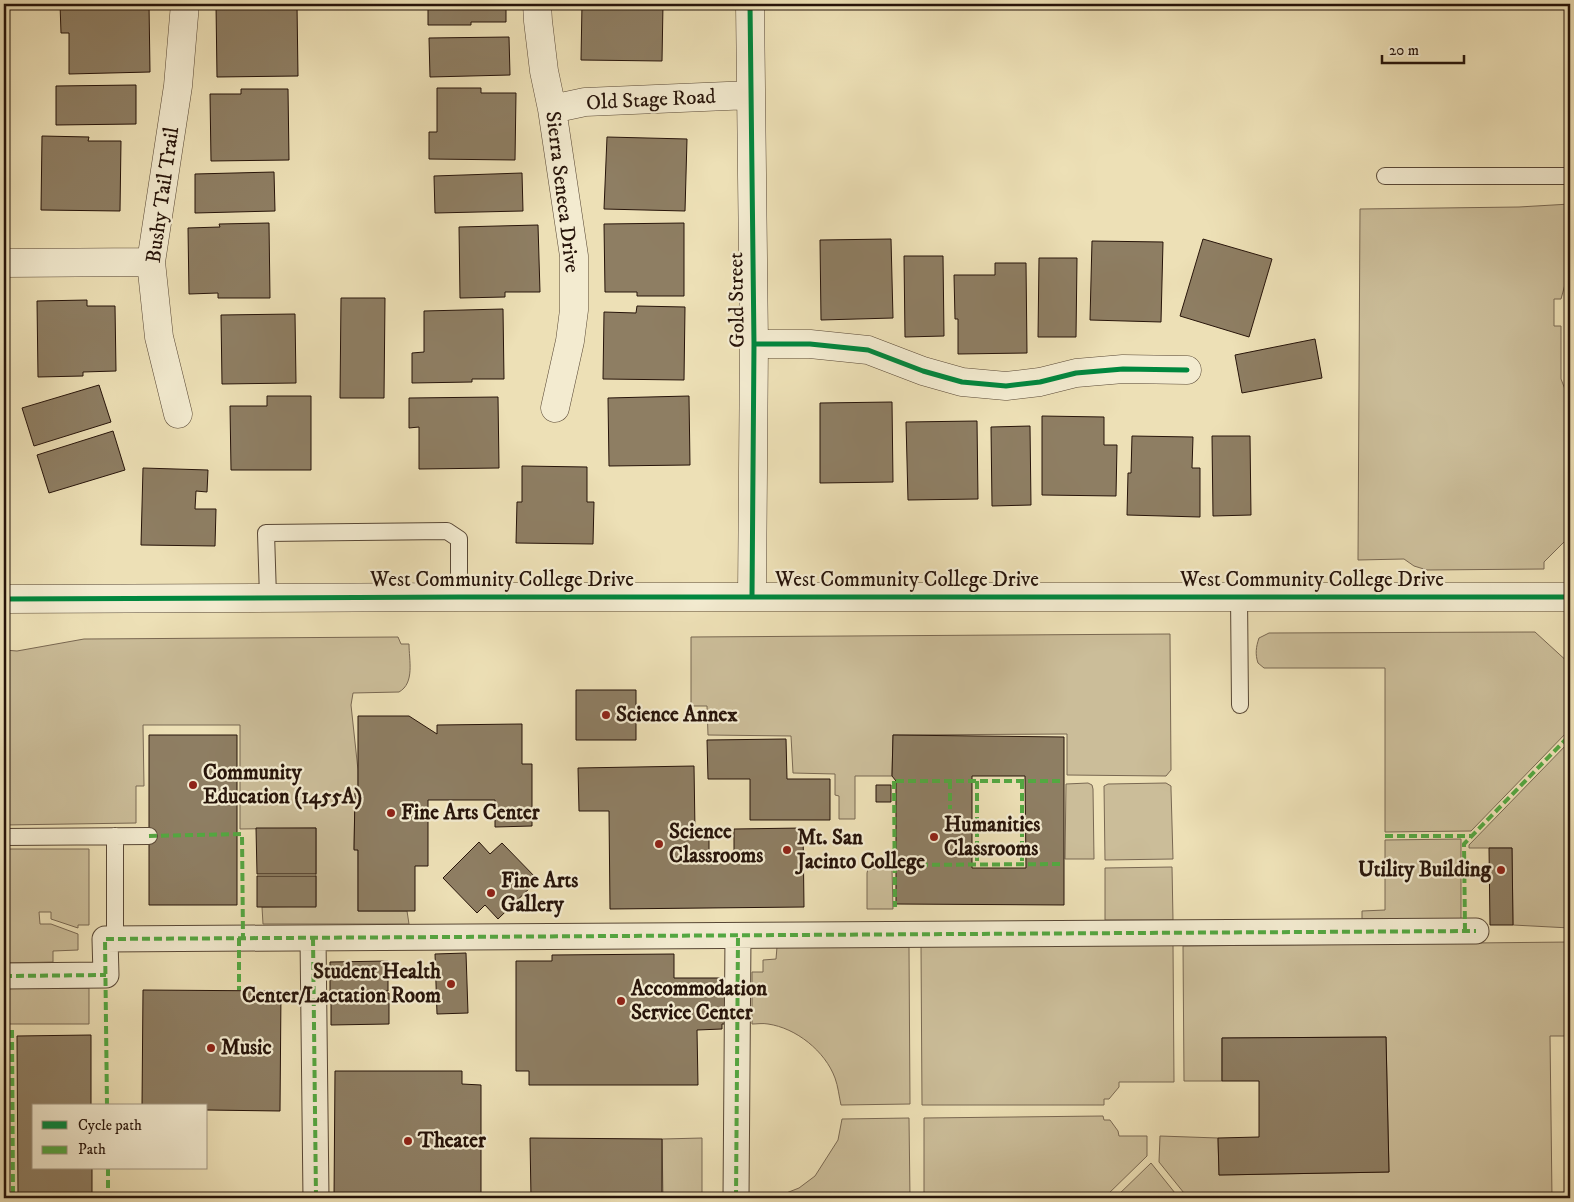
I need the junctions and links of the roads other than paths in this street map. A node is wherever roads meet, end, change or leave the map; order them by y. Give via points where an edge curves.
1 (184, 4) edge
2 (538, 4) edge
3 (750, 4) edge
4 (751, 94) junction
5 (552, 109) junction
6 (1385, 176) dead end
7 (1570, 176) edge
8 (151, 262) junction
9 (4, 263) edge
10 (754, 344) junction
11 (1187, 370) dead end
12 (555, 408) dead end
13 (178, 414) dead end
14 (459, 596) junction
15 (752, 596) junction
16 (1239, 596) junction
17 (1570, 596) edge
18 (268, 597) junction
19 (4, 599) edge
20 (1240, 705) dead end
21 (115, 836) junction
22 (149, 836) dead end
23 (4, 837) edge
24 (1476, 931) dead end
25 (738, 936) junction
26 (313, 938) junction
27 (115, 939) junction
28 (4, 976) edge
29 (316, 1198) edge
30 (736, 1198) edge

1 - 8 street, Bushy Tail Trail via 178,86
2 - 5 street, Sierra Seneca Drive via 544,71
3 - 4 street, Gold Street
4 - 5 street, Old Stage Road via 585,102
4 - 10 street, Gold Street
5 - 12 street, Sierra Seneca Drive via 574,256 574,310
6 - 7 lane
8 - 9 street
8 - 13 street, Bushy Tail Trail via 159,338
10 - 11 street via 810,344 868,350 962,382 1006,386 1076,373 1123,369
10 - 15 street, Gold Street
14 - 15 street, West Community College Drive
14 - 18 street, West Community College Drive
14 - 18 lane via 459,538 447,531 438,531 266,533
15 - 16 street, West Community College Drive
16 - 17 street, West Community College Drive
16 - 20 lane
18 - 19 street, West Community College Drive
21 - 22 lane
21 - 23 lane
21 - 27 lane
24 - 25 street
25 - 26 street
25 - 30 street
26 - 27 street
26 - 29 street
27 - 28 street via 105,939 106,975

